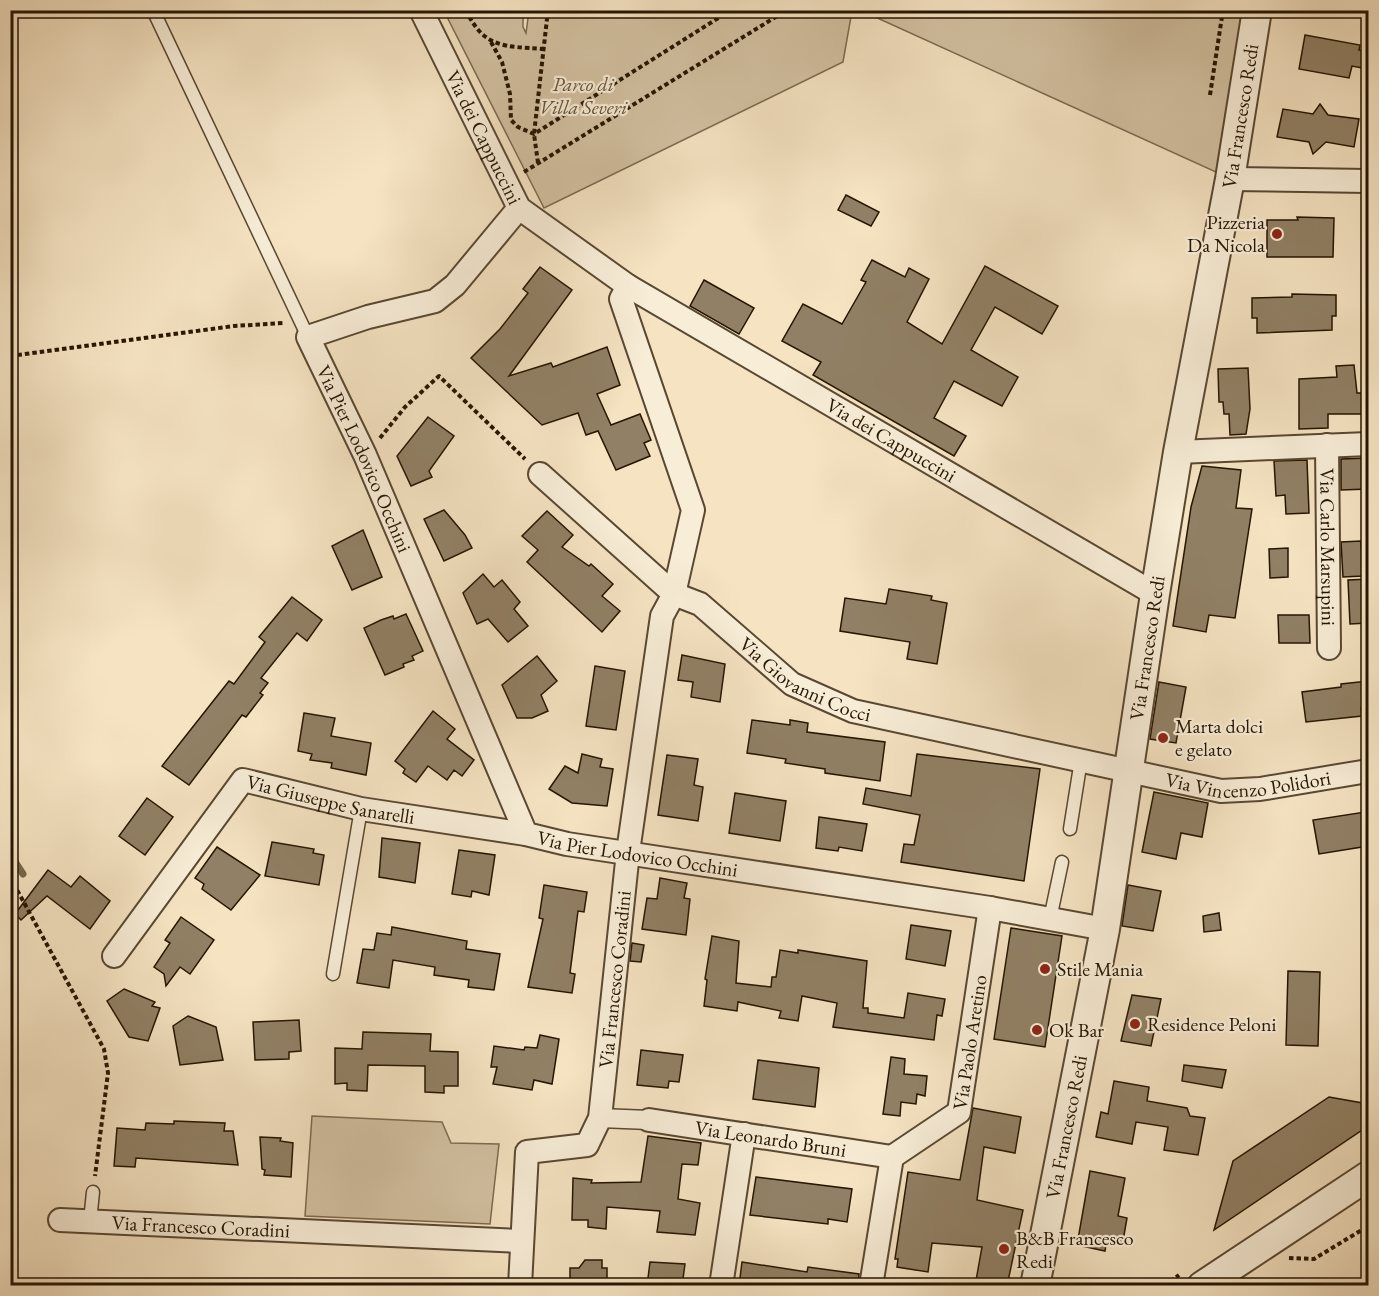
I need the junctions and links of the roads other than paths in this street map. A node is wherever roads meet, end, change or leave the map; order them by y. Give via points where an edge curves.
1 (153, 10) edge
2 (421, 10) edge
3 (1257, 10) edge
4 (1230, 179) junction
5 (1368, 181) edge
6 (519, 208) junction
7 (628, 286) junction
8 (304, 330) junction
9 (1368, 444) edge
10 (1327, 445) junction
11 (1178, 452) junction
12 (540, 474) road end
13 (674, 594) junction
14 (1155, 594) junction
15 (1329, 648) dead end
16 (1081, 760) junction
17 (1127, 770) junction
18 (1368, 771) edge
19 (362, 809) junction
20 (1070, 829) dead end
21 (526, 834) junction
22 (628, 852) junction
23 (1062, 862) dead end
24 (990, 908) junction
25 (1050, 919) junction
26 (1106, 929) junction
27 (114, 956) dead end
28 (333, 974) dead end
29 (600, 1118) junction
30 (649, 1120) joint
31 (744, 1134) junction
32 (892, 1157) junction
33 (1368, 1176) edge
34 (93, 1192) road end
35 (60, 1220) dead end
36 (90, 1221) junction
37 (521, 1241) junction
38 (520, 1286) edge
39 (721, 1286) edge
40 (871, 1286) edge
41 (1035, 1286) edge
42 (1202, 1286) edge

1 - 8 lane
2 - 6 street, Via dei Cappuccini
3 - 4 street, Via Francesco Redi
4 - 5 street
4 - 11 street, Via Francesco Redi
6 - 7 street, Via dei Cappuccini
6 - 8 street via 455,285 435,301
7 - 13 street via 621,299 693,510
7 - 14 street, Via dei Cappuccini
8 - 21 street, Via Pier Lodovico Occhini via 365,455
9 - 10 street
10 - 11 street
10 - 15 street, Via Carlo Marsupini
11 - 14 street, Via Francesco Redi
12 - 13 street, Via Giovanni Cocci
13 - 16 street, Via Giovanni Cocci via 700,604 792,684 853,711
13 - 22 street, Via Francesco Coradini via 662,616
14 - 17 street, Via Francesco Redi
16 - 17 street, Via Giovanni Cocci
16 - 20 lane
17 - 18 street, Via Vincenzo Polidori via 1221,791 1260,789
17 - 26 street, Via Francesco Redi
19 - 21 street, Via Giuseppe Sanarelli
19 - 27 street, Via Giuseppe Sanarelli via 243,780
19 - 28 lane
21 - 22 street, Via Pier Lodovico Occhini
22 - 24 street, Via Pier Lodovico Occhini
22 - 29 street, Via Francesco Coradini
23 - 25 lane
24 - 25 street, Via Pier Lodovico Occhini
24 - 32 street, Via Paolo Aretino via 959,1112
25 - 26 street, Via Pier Lodovico Occhini
26 - 41 street, Via Francesco Redi
29 - 30 street
29 - 37 street, Via Francesco Coradini via 587,1146 527,1152
30 - 31 street, Via Leonardo Bruni
31 - 32 street, Via Leonardo Bruni
31 - 39 street
32 - 40 street
33 - 42 street
34 - 36 lane
35 - 36 street, Via Francesco Coradini
36 - 37 street, Via Francesco Coradini
37 - 38 street, Via Francesco Coradini

